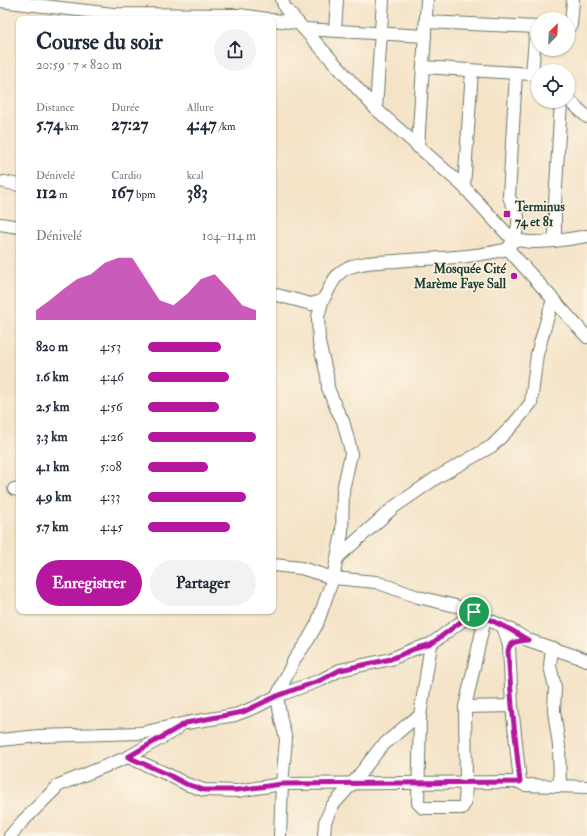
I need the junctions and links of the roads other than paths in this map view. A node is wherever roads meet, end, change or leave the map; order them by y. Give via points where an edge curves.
1 (282, 0) edge
2 (337, 0) edge
3 (383, 0) edge
4 (427, 0) edge
5 (573, 0) edge
6 (0, 2) edge
7 (573, 12) edge
8 (247, 16) edge
9 (276, 21) edge
10 (426, 22) junction
11 (301, 26) junction
12 (531, 27) edge
13 (335, 30) junction
14 (381, 33) junction
15 (425, 36) junction
16 (423, 67) junction
17 (472, 70) junction
18 (516, 73) junction
19 (531, 75) edge
20 (575, 106) edge
21 (561, 108) edge
22 (376, 109) junction
23 (587, 117) edge
24 (418, 147) junction
25 (4, 182) dead end
26 (16, 184) edge
27 (464, 187) junction
28 (0, 224) edge
29 (16, 227) edge
30 (587, 236) edge
31 (555, 241) junction
32 (511, 244) junction
33 (276, 295) edge
34 (553, 299) junction
35 (322, 301) junction
36 (587, 337) edge
37 (338, 557) junction
38 (276, 565) edge
39 (333, 578) junction
40 (474, 612) junction
41 (485, 618) junction
42 (503, 626) junction
43 (528, 640) junction
44 (431, 644) junction
45 (509, 646) junction
46 (552, 648) junction
47 (587, 660) edge
48 (277, 696) junction
49 (512, 706) junction
50 (465, 707) junction
51 (420, 716) junction
52 (186, 723) junction
53 (0, 740) edge
54 (128, 757) junction
55 (520, 782) junction
56 (418, 783) junction
57 (466, 783) junction
58 (282, 784) junction
59 (352, 784) junction
60 (560, 786) junction
61 (587, 787) edge
62 (10, 836) edge
63 (280, 836) edge
64 (324, 836) edge

1 - 11 street via 285,8
2 - 13 street
3 - 14 street
4 - 10 street
5 - 7 street
6 - 8 street via 114,14 188,13
9 - 11 street
10 - 12 street
10 - 15 street
11 - 13 street
11 - 22 street
13 - 14 street
14 - 15 street
14 - 22 street
15 - 16 street
16 - 17 street
16 - 24 street
17 - 18 street
17 - 27 street
18 - 19 street
18 - 32 street via 509,196 518,215 518,227
20 - 23 street
21 - 31 street
22 - 24 street
24 - 27 street
25 - 26 street
27 - 32 street via 499,226
28 - 29 street
30 - 31 street
31 - 32 street
32 - 34 street
32 - 35 street via 468,256 374,262 346,269 337,275
33 - 35 street via 311,304
34 - 36 street
34 - 37 street via 537,354 531,403 517,421 492,446 436,478 394,507
35 - 37 street via 318,317 319,343 328,388 344,427 351,454 343,490 342,533
37 - 39 street
38 - 39 street via 301,568
39 - 40 street via 376,582 414,596
39 - 48 street via 317,624 294,660
40 - 41 street
40 - 44 street
41 - 42 street
41 - 50 street
42 - 43 street
42 - 45 street
43 - 45 street via 514,642
43 - 46 street
44 - 48 street via 391,659 340,670
44 - 51 street
45 - 49 street
46 - 47 street
46 - 60 street via 550,666 555,687 554,711 559,746
48 - 52 street via 243,712
48 - 58 street via 286,739
49 - 50 street
49 - 55 street
50 - 57 street
51 - 56 street
51 - 59 street via 381,747
52 - 53 street via 141,733
52 - 54 street
54 - 58 street via 204,790 237,790
54 - 62 street via 59,785
55 - 57 street
55 - 60 street via 524,785
56 - 57 street
56 - 57 street via 418,803 423,808 462,808 465,803
56 - 59 street
58 - 59 street
58 - 63 street
59 - 64 street via 330,810 325,822
60 - 61 street

